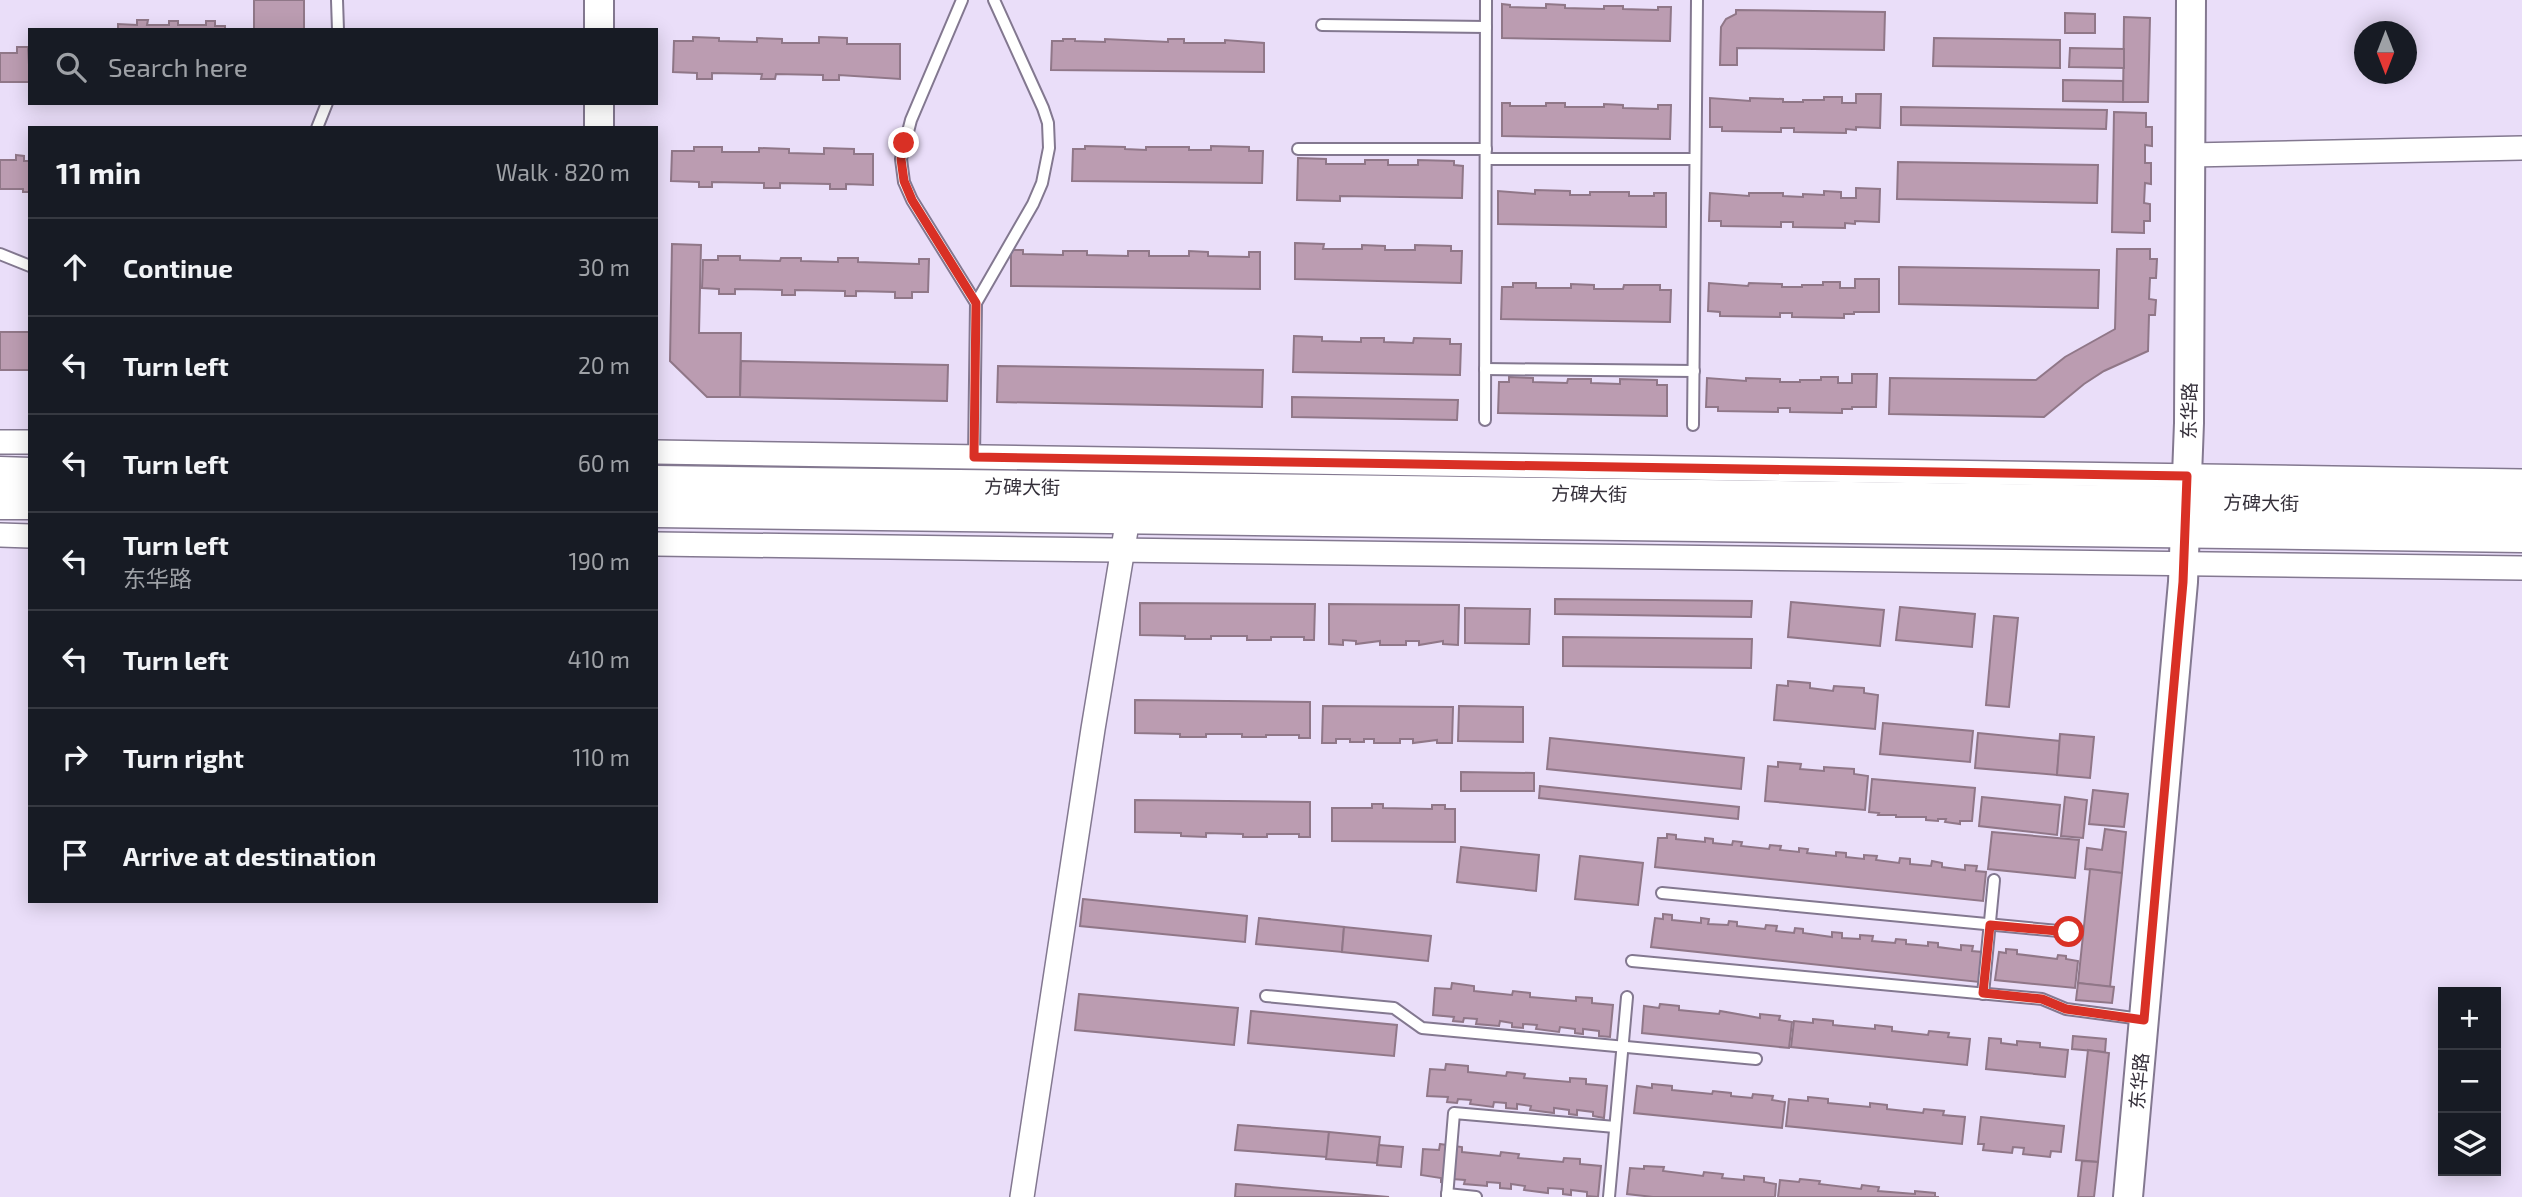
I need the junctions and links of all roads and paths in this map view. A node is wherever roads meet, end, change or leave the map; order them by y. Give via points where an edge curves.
1 (337, 0) edge
2 (600, 0) edge
3 (962, 0) edge
4 (994, 0) edge
5 (1486, 0) edge
6 (1697, 0) edge
7 (2191, 0) edge
8 (1322, 25) dead end
9 (1486, 26) junction
10 (338, 28) edge
11 (599, 28) edge
12 (326, 105) edge
13 (599, 105) edge
14 (318, 126) edge
15 (599, 126) edge
16 (2522, 148) edge
17 (1298, 149) dead end
18 (1486, 154) junction
19 (2190, 155) junction
20 (1695, 159) junction
21 (0, 254) edge
22 (28, 265) edge
23 (976, 303) junction
24 (1485, 369) junction
25 (1694, 370) junction
26 (1485, 420) dead end
27 (1693, 425) dead end
28 (0, 442) edge
29 (28, 442) edge
30 (658, 452) edge
31 (974, 472) junction
32 (0, 473) edge
33 (28, 474) edge
34 (2522, 481) edge
35 (658, 482) edge
36 (0, 503) edge
37 (28, 503) edge
38 (2186, 503) junction
39 (2522, 507) edge
40 (658, 511) edge
41 (1128, 518) junction
42 (0, 535) edge
43 (28, 536) edge
44 (2522, 536) edge
45 (658, 544) edge
46 (1122, 550) junction
47 (2184, 564) junction
48 (2522, 568) edge
49 (1994, 880) dead end
50 (1662, 893) dead end
51 (1990, 925) junction
52 (2069, 932) dead end
53 (1632, 961) dead end
54 (1983, 993) junction
55 (1266, 996) dead end
56 (1627, 998) dead end
57 (2144, 1020) junction
58 (1623, 1046) junction
59 (1756, 1059) dead end
60 (1615, 1127) junction
61 (1447, 1196) edge
62 (1022, 1197) edge
63 (1476, 1197) edge
64 (1609, 1197) edge
65 (2128, 1197) edge

1 - 10 lane
2 - 11 street
3 - 23 lane via 911,120 901,159 912,200
4 - 23 lane via 1043,108 1049,148 1033,204
5 - 9 lane
6 - 20 lane
7 - 19 street, 东华路
8 - 9 lane
9 - 18 lane
12 - 14 lane
13 - 15 street
16 - 19 street
17 - 18 lane
18 - 20 lane
18 - 24 lane
19 - 38 street, 东华路
20 - 25 lane
21 - 22 lane
23 - 31 lane
24 - 25 lane
24 - 26 lane
25 - 27 lane
28 - 29 street
30 - 31 street
31 - 35 main road, 方碑大街
31 - 38 main road, 方碑大街
32 - 33 main road
34 - 38 street
36 - 37 main road
38 - 39 main road, 方碑大街
38 - 41 main road, 方碑大街
38 - 44 main road, 方碑大街
38 - 47 street, 东华路
40 - 41 main road, 方碑大街
41 - 46 street
42 - 43 street
45 - 46 street
46 - 47 street
46 - 62 street
47 - 48 street
47 - 57 street, 东华路
49 - 51 lane
50 - 51 lane
51 - 52 lane
51 - 54 lane
53 - 54 lane
54 - 57 lane via 2042,999 2066,1009
55 - 58 lane via 1394,1008 1422,1028
56 - 58 lane
57 - 65 street, 东华路
58 - 59 lane
58 - 60 lane
60 - 61 lane via 1454,1112
60 - 64 lane
61 - 63 lane

